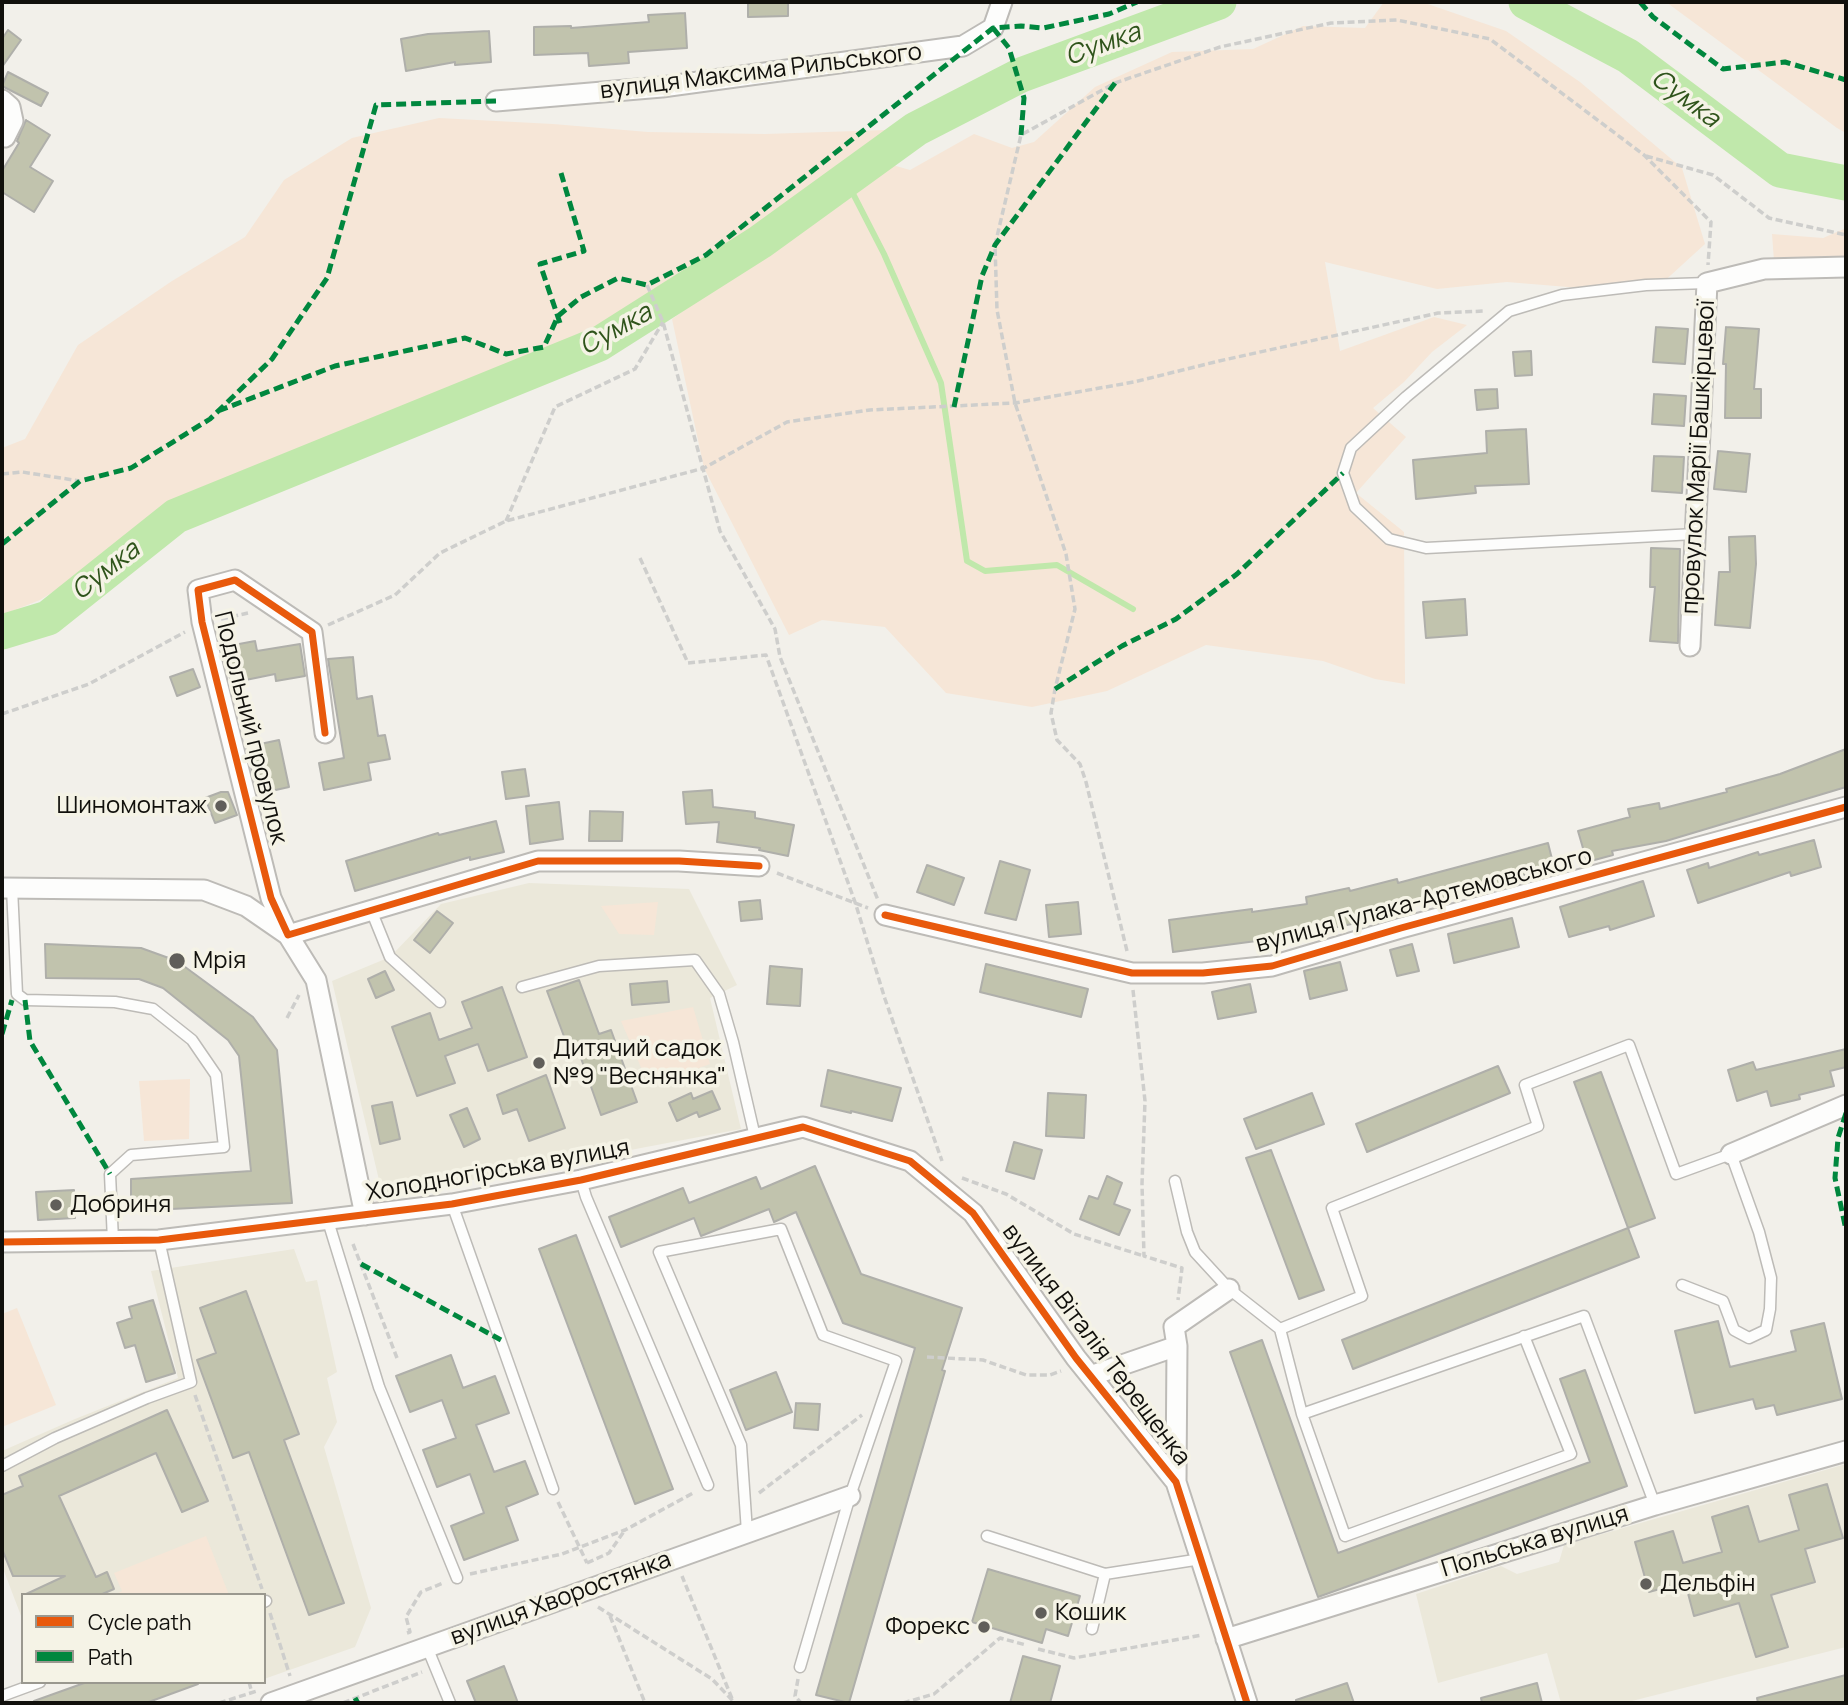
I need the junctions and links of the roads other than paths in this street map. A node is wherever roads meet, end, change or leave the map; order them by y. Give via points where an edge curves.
1 (1002, 2) edge
2 (2, 100) edge
3 (496, 101) dead end
4 (5, 137) dead end
5 (1846, 267) edge
6 (1707, 283) junction
7 (1695, 534) junction
8 (1690, 646) dead end
9 (324, 733) dead end
10 (1846, 807) edge
11 (759, 866) road end
12 (7, 888) edge
13 (372, 910) junction
14 (885, 915) road end
15 (288, 935) junction
16 (522, 987) dead end
17 (440, 1002) dead end
18 (1846, 1105) edge
19 (755, 1137) junction
20 (1731, 1154) junction
21 (581, 1180) junction
22 (1175, 1181) dead end
23 (452, 1204) junction
24 (973, 1213) joint
25 (365, 1215) junction
26 (328, 1220) junction
27 (159, 1240) junction
28 (113, 1241) junction
29 (2, 1242) edge
30 (1682, 1285) dead end
31 (1229, 1289) junction
32 (1280, 1329) junction
33 (1175, 1336) junction
34 (1524, 1336) junction
35 (1093, 1376) junction
36 (1302, 1414) junction
37 (1846, 1451) edge
38 (2, 1466) edge
39 (1176, 1482) junction
40 (708, 1485) road end
41 (553, 1489) road end
42 (850, 1496) junction
43 (1655, 1505) junction
44 (747, 1532) junction
45 (986, 1536) dead end
46 (1201, 1559) junction
47 (1105, 1574) junction
48 (457, 1578) road end
49 (1092, 1629) dead end
50 (1226, 1639) junction
51 (427, 1647) junction
52 (800, 1667) road end
53 (35, 1684) edge
54 (2, 1696) edge
55 (268, 1696) edge
56 (450, 1703) edge
57 (1247, 1703) edge

1 - 3 street, вулиця Максима Рильського via 993,28 963,46 662,87
2 - 4 street via 10,107 13,121
5 - 6 street, провулок Марії Башкірцевої via 1764,269
6 - 7 street, провулок Марії Башкірцевої
6 - 7 lane via 1562,295 1509,311 1351,448 1343,473 1355,507 1389,539 1426,548
7 - 8 street, провулок Марії Башкірцевої
9 - 15 street, Подольний провулок via 312,632 234,580 198,590 271,898
10 - 14 street, вулиця Гулака-Артемовського via 1272,965 1203,973 1132,972
11 - 13 street via 679,860 538,861
12 - 15 street via 204,890 246,906
12 - 28 lane via 17,994 25,1000 115,1002 153,1009 192,1040 216,1075 224,1147 131,1155 110,1174
13 - 15 street
13 - 17 lane via 390,957
15 - 25 street, Подольний провулок via 316,980
16 - 19 lane via 598,966 695,960 719,995
18 - 20 street
19 - 21 street, Холодногірська вулиця
19 - 24 street, Холодногірська вулиця via 803,1127 910,1161
20 - 30 lane via 1772,1278 1766,1330 1749,1338 1734,1330 1723,1301
20 - 32 lane via 1676,1174 1629,1045 1525,1085 1538,1126 1332,1208 1362,1296
21 - 23 street, Холодногірська вулиця
21 - 40 lane
22 - 31 lane via 1195,1252
23 - 25 street, Холодногірська вулиця
23 - 41 lane
24 - 35 street, вулиця Віталія Терещенка
25 - 26 street, Холодногірська вулиця
26 - 27 street, Холодногірська вулиця
26 - 48 lane via 379,1387
27 - 28 street, Холодногірська вулиця
27 - 38 lane via 191,1382 55,1438
28 - 29 street, Холодногірська вулиця
31 - 32 lane
31 - 33 street, вулиця Віталія Терещенка
32 - 36 lane
33 - 35 street, вулиця Віталія Терещенка
33 - 39 street, вулиця Віталія Терещенка
34 - 36 lane
34 - 36 lane via 1571,1454 1345,1536
34 - 43 lane via 1584,1316
35 - 39 street, вулиця Віталія Терещенка
37 - 43 street, Польська вулиця
39 - 46 street, вулиця Віталія Терещенка
42 - 44 street, вулиця Хворостянка
42 - 44 lane via 896,1361 823,1335 781,1229 659,1252 741,1445
42 - 52 lane
43 - 50 street, Польська вулиця
44 - 51 street, вулиця Хворостянка
45 - 47 lane
46 - 47 lane
46 - 50 street, вулиця Віталія Терещенка
47 - 49 lane
50 - 57 street, вулиця Віталія Терещенка
51 - 55 street, вулиця Хворостянка via 297,1694
51 - 56 lane
53 - 54 lane

